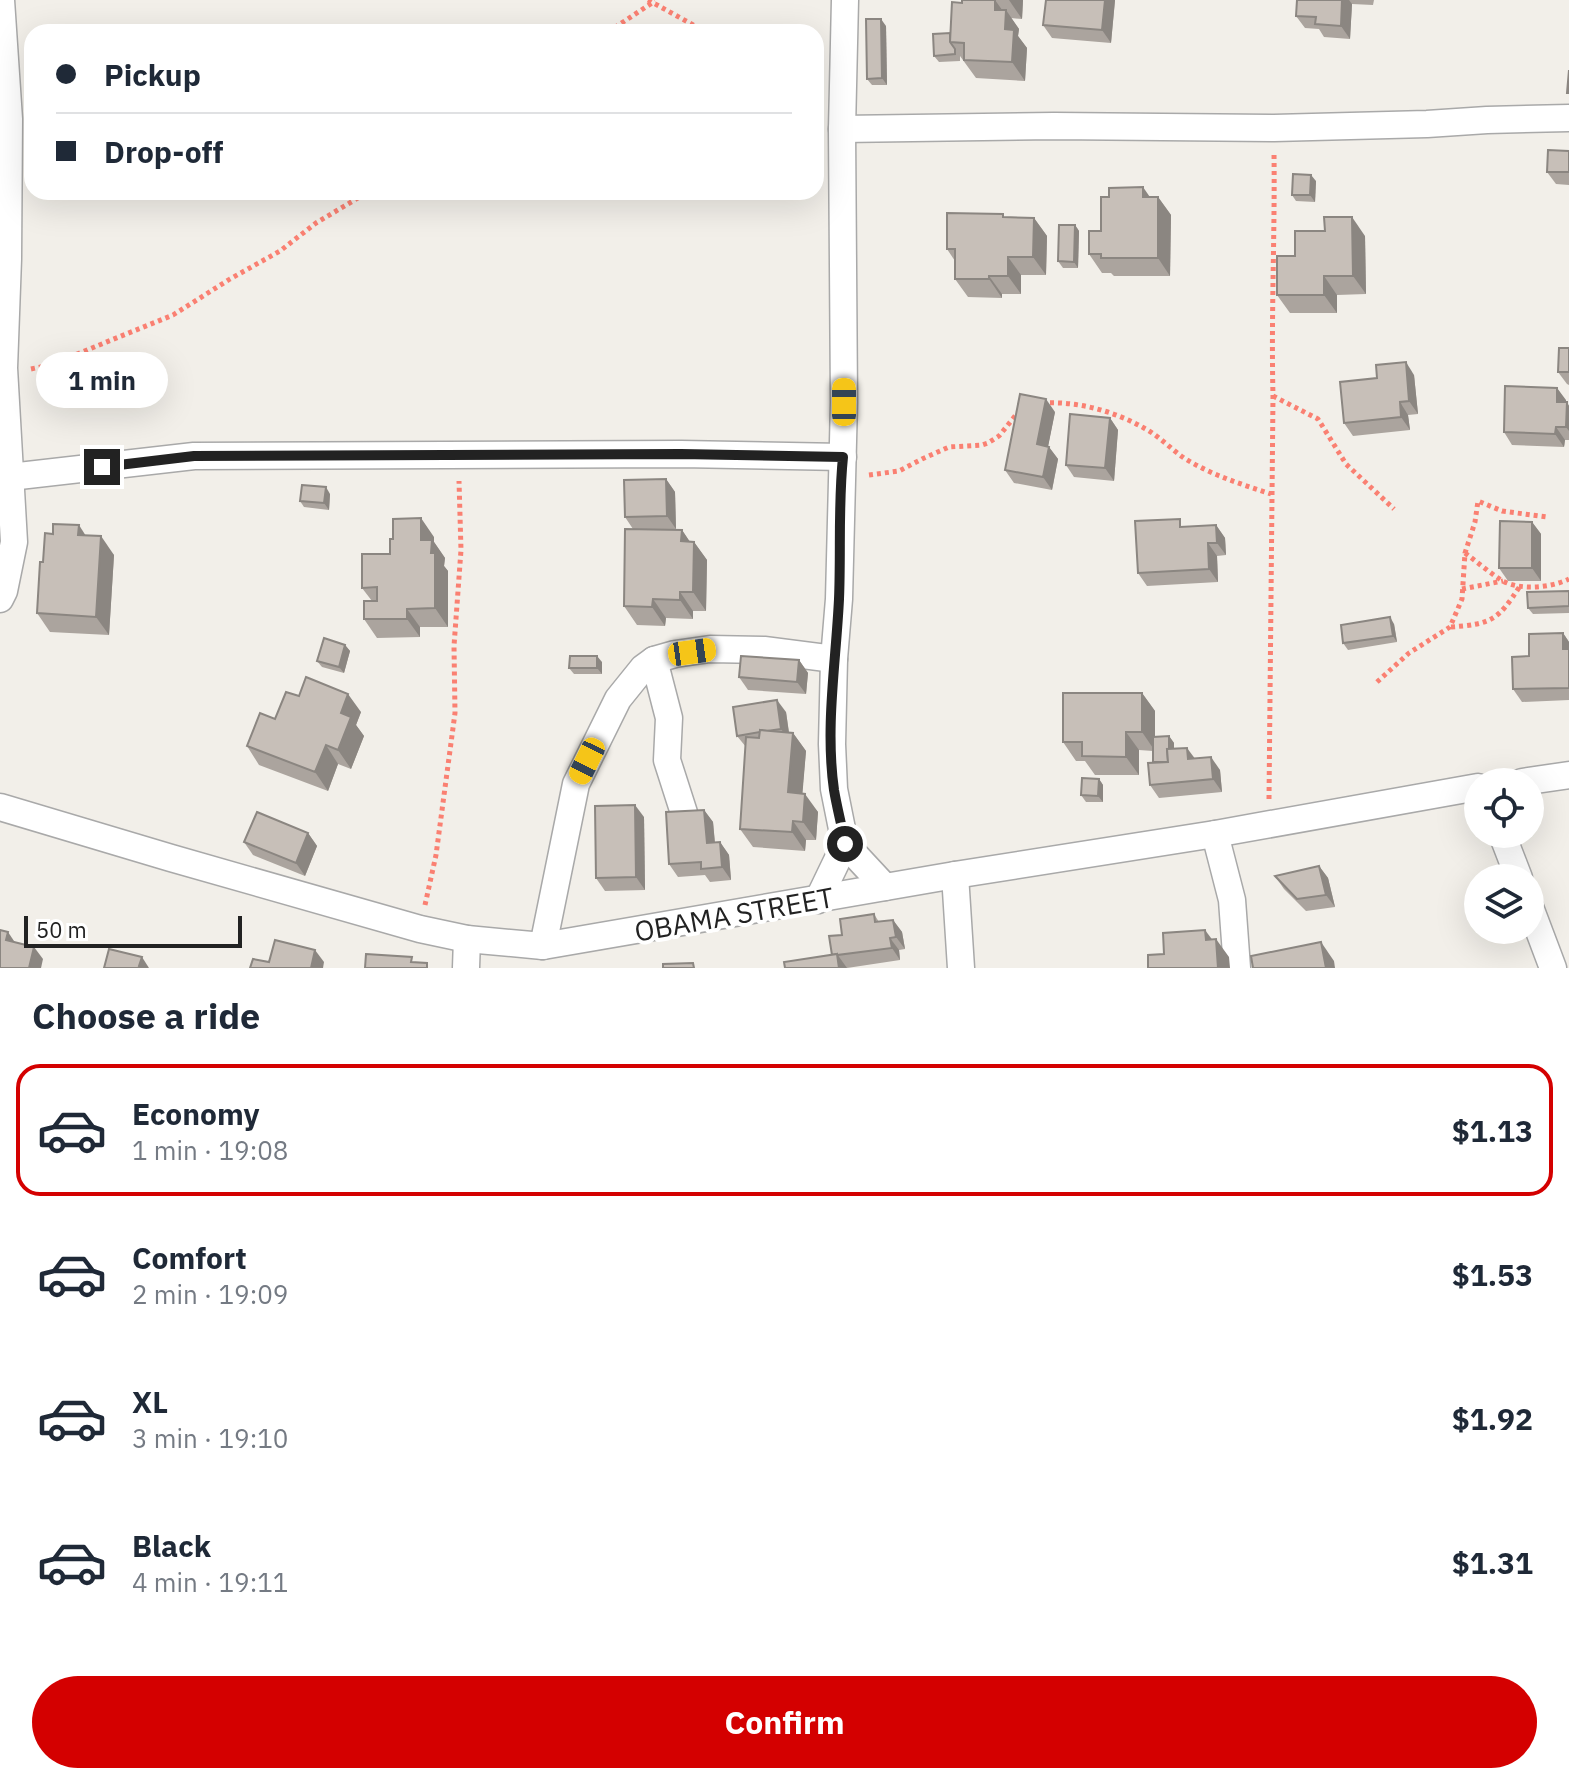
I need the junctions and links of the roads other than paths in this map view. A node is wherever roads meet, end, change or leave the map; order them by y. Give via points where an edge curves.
1 (1, 0) edge
2 (845, 0) edge
3 (1569, 118) edge
4 (842, 129) junction
5 (842, 467) junction
6 (10, 477) junction
7 (0, 599) edge
8 (834, 659) junction
9 (654, 660) junction
10 (1569, 775) edge
11 (1544, 779) edge
12 (1464, 789) edge
13 (0, 807) edge
14 (684, 813) edge
15 (1215, 834) junction
16 (845, 844) junction
17 (955, 875) junction
18 (885, 887) junction
19 (818, 900) junction
20 (467, 939) junction
21 (1544, 944) edge
22 (543, 946) junction
23 (466, 968) edge
24 (961, 968) edge
25 (1237, 968) edge
26 (1553, 968) edge

1 - 6 street via 9,119 4,375
2 - 4 street
3 - 4 street via 1274,128
4 - 5 street
5 - 6 street via 681,454 194,456
5 - 8 street
6 - 7 street via 14,542
8 - 9 street via 710,649
8 - 16 street via 834,789
9 - 14 street via 669,718 667,760
9 - 22 street via 618,699 576,784
10 - 11 street
12 - 15 street, OBAMA STREET
13 - 20 street, OBAMA STREET
15 - 17 street, OBAMA STREET
15 - 25 street via 1232,900
16 - 18 street
16 - 19 street
17 - 18 street, OBAMA STREET
17 - 24 street
18 - 19 street, OBAMA STREET
19 - 22 street, OBAMA STREET
20 - 22 street, OBAMA STREET
20 - 23 street
21 - 26 street

